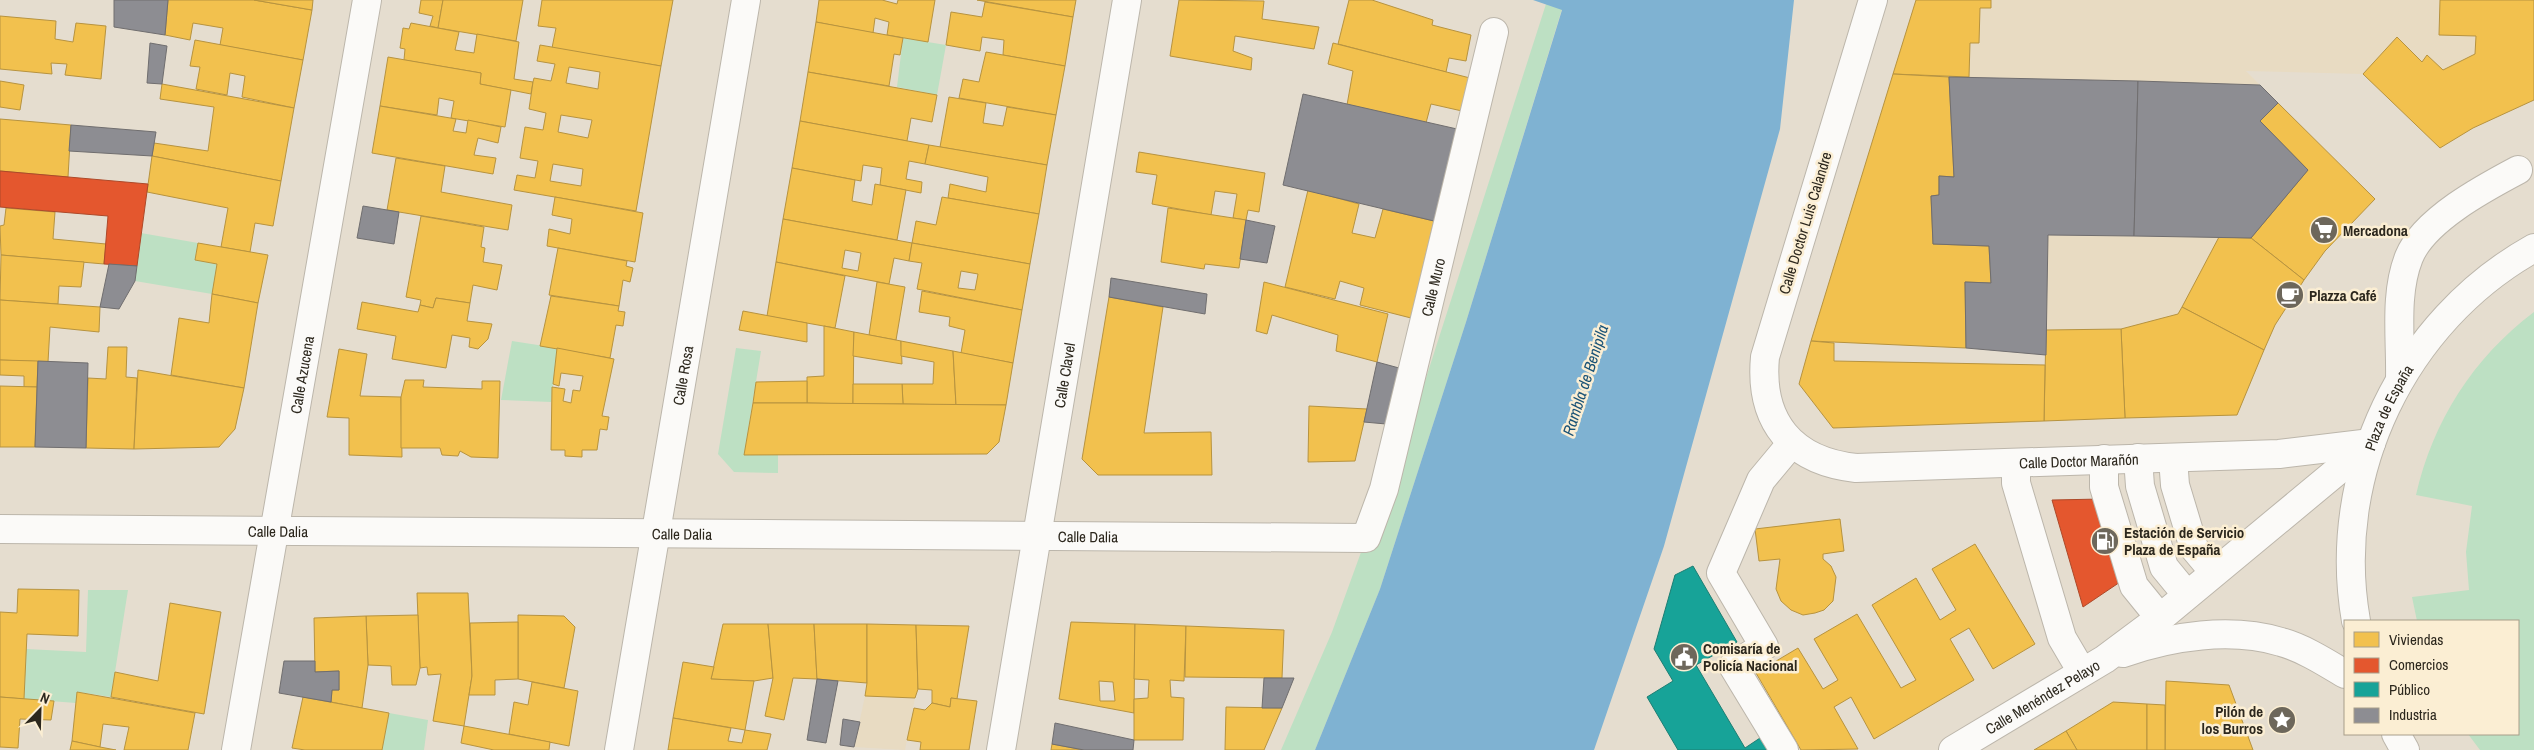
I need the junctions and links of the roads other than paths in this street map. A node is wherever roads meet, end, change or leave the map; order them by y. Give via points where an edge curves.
1 (367, 0) edge
2 (746, 0) edge
3 (1127, 0) edge
4 (1873, 0) edge
5 (1494, 32) dead end
6 (2518, 170) dead end
7 (2533, 248) edge
8 (2400, 379) junction
9 (2371, 443) junction
10 (1791, 444) junction
11 (2138, 458) junction
12 (2173, 458) junction
13 (2104, 459) junction
14 (2016, 463) junction
15 (0, 529) edge
16 (274, 531) junction
17 (656, 534) junction
18 (1037, 536) junction
19 (1366, 538) joint
20 (2214, 572) junction
21 (2187, 595) junction
22 (2160, 618) junction
23 (2356, 620) edge
24 (2094, 666) junction
25 (2344, 673) edge
26 (2397, 735) edge
27 (236, 750) edge
28 (620, 750) edge
29 (1001, 750) edge
30 (1784, 750) edge
31 (1952, 750) edge
32 (2405, 750) edge

1 - 16 street, Calle Azucena
2 - 17 street, Calle Rosa
3 - 18 street, Calle Clavel
4 - 10 street, Calle Doctor Luis Calandre via 1766,357 1764,375 1771,412
5 - 19 street, Calle Muro via 1384,489
6 - 8 street via 2484,188 2425,231 2409,257 2401,292
7 - 8 street, Plaza de España via 2481,285 2458,306 2436,329
8 - 9 street, Plaza de España
9 - 12 street, Calle Doctor Marañón via 2302,452
9 - 20 street
9 - 23 street, Plaza de España via 2358,489 2352,536 2351,584
10 - 14 street, Calle Doctor Marañón via 1822,461 1856,468
10 - 30 street via 1761,480 1721,574 1764,646 1733,666
11 - 12 street, Calle Doctor Marañón
11 - 13 street, Calle Doctor Marañón
11 - 21 street via 2140,486 2164,567
12 - 20 street via 2175,485 2194,548
13 - 14 street, Calle Doctor Marañón
13 - 22 street via 2104,487 2134,586
14 - 24 street via 2016,483 2062,638
15 - 16 street, Calle Dalia
16 - 17 street, Calle Dalia
16 - 27 street, Calle Azucena
17 - 18 street, Calle Dalia
17 - 28 street, Calle Rosa
18 - 19 street, Calle Dalia
18 - 29 street, Calle Clavel
20 - 21 street
21 - 22 street
22 - 24 street
24 - 25 street via 2138,648 2218,635 2282,642
24 - 31 street, Calle Menéndez Pelayo
26 - 32 street

